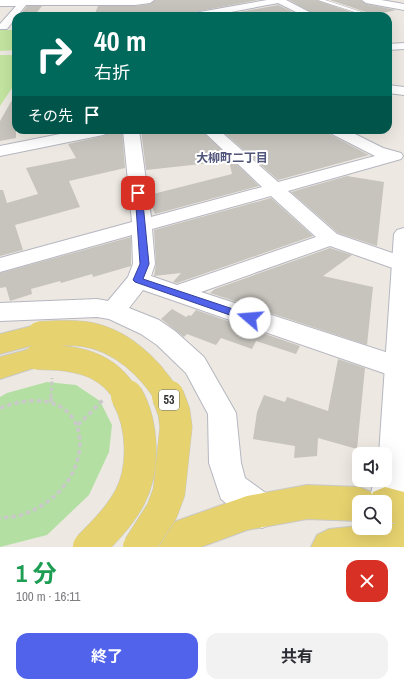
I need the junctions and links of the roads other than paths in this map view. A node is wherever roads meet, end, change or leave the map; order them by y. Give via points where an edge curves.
1 (224, 0) edge
2 (281, 0) edge
3 (320, 0) edge
4 (366, 0) edge
5 (25, 2) edge
6 (0, 3) edge
7 (143, 3) edge
8 (91, 4) edge
9 (404, 7) edge
10 (244, 8) junction
11 (228, 11) joint
12 (16, 12) edge
13 (221, 12) edge
14 (304, 12) edge
15 (359, 12) edge
16 (12, 16) edge
17 (2, 27) edge
18 (404, 46) edge
19 (392, 47) edge
20 (392, 90) edge
21 (404, 91) edge
22 (83, 134) edge
23 (131, 134) edge
24 (214, 134) edge
25 (343, 134) edge
26 (0, 151) edge
27 (399, 156) edge
28 (274, 188) junction
29 (142, 225) junction
30 (404, 234) edge
31 (330, 239) junction
32 (0, 265) edge
33 (403, 265) edge
34 (138, 280) junction
35 (177, 294) junction
36 (114, 311) junction
37 (0, 312) edge
38 (0, 344) edge
39 (38, 346) junction
40 (398, 367) junction
41 (0, 368) edge
42 (387, 495) edge
43 (352, 504) edge
44 (392, 506) edge
45 (404, 509) edge
46 (262, 511) junction
47 (386, 539) edge
48 (89, 547) edge
49 (139, 547) edge
50 (154, 547) edge
51 (328, 547) edge

1 - 10 street
2 - 10 street
2 - 14 street
3 - 15 lane
4 - 9 street
5 - 6 street
5 - 8 street
5 - 12 street
7 - 8 street
10 - 11 street
11 - 13 street
16 - 17 street
18 - 19 street
20 - 21 street
22 - 26 street
23 - 29 street
24 - 28 street
25 - 27 street via 378,152
27 - 28 street
28 - 29 street
28 - 31 street
29 - 32 street
29 - 34 street via 144,264
30 - 33 street
31 - 33 street
31 - 35 street
33 - 40 street
34 - 35 street
34 - 36 street
35 - 40 street
36 - 37 street via 97,308
36 - 46 street via 150,327 195,365 222,412 225,463 232,488
38 - 39 main road, 53
39 - 41 main road, 53
39 - 48 main road, 53, bridge via 61,357 97,366 112,377 129,400 138,425 139,456 132,490 108,528
39 - 49 main road, 53, bridge via 67,333 97,337 135,358 156,377 168,398 176,425 167,500
40 - 42 street via 394,461
43 - 46 main road via 307,502
44 - 45 main road
46 - 50 main road via 247,513
47 - 51 main road

